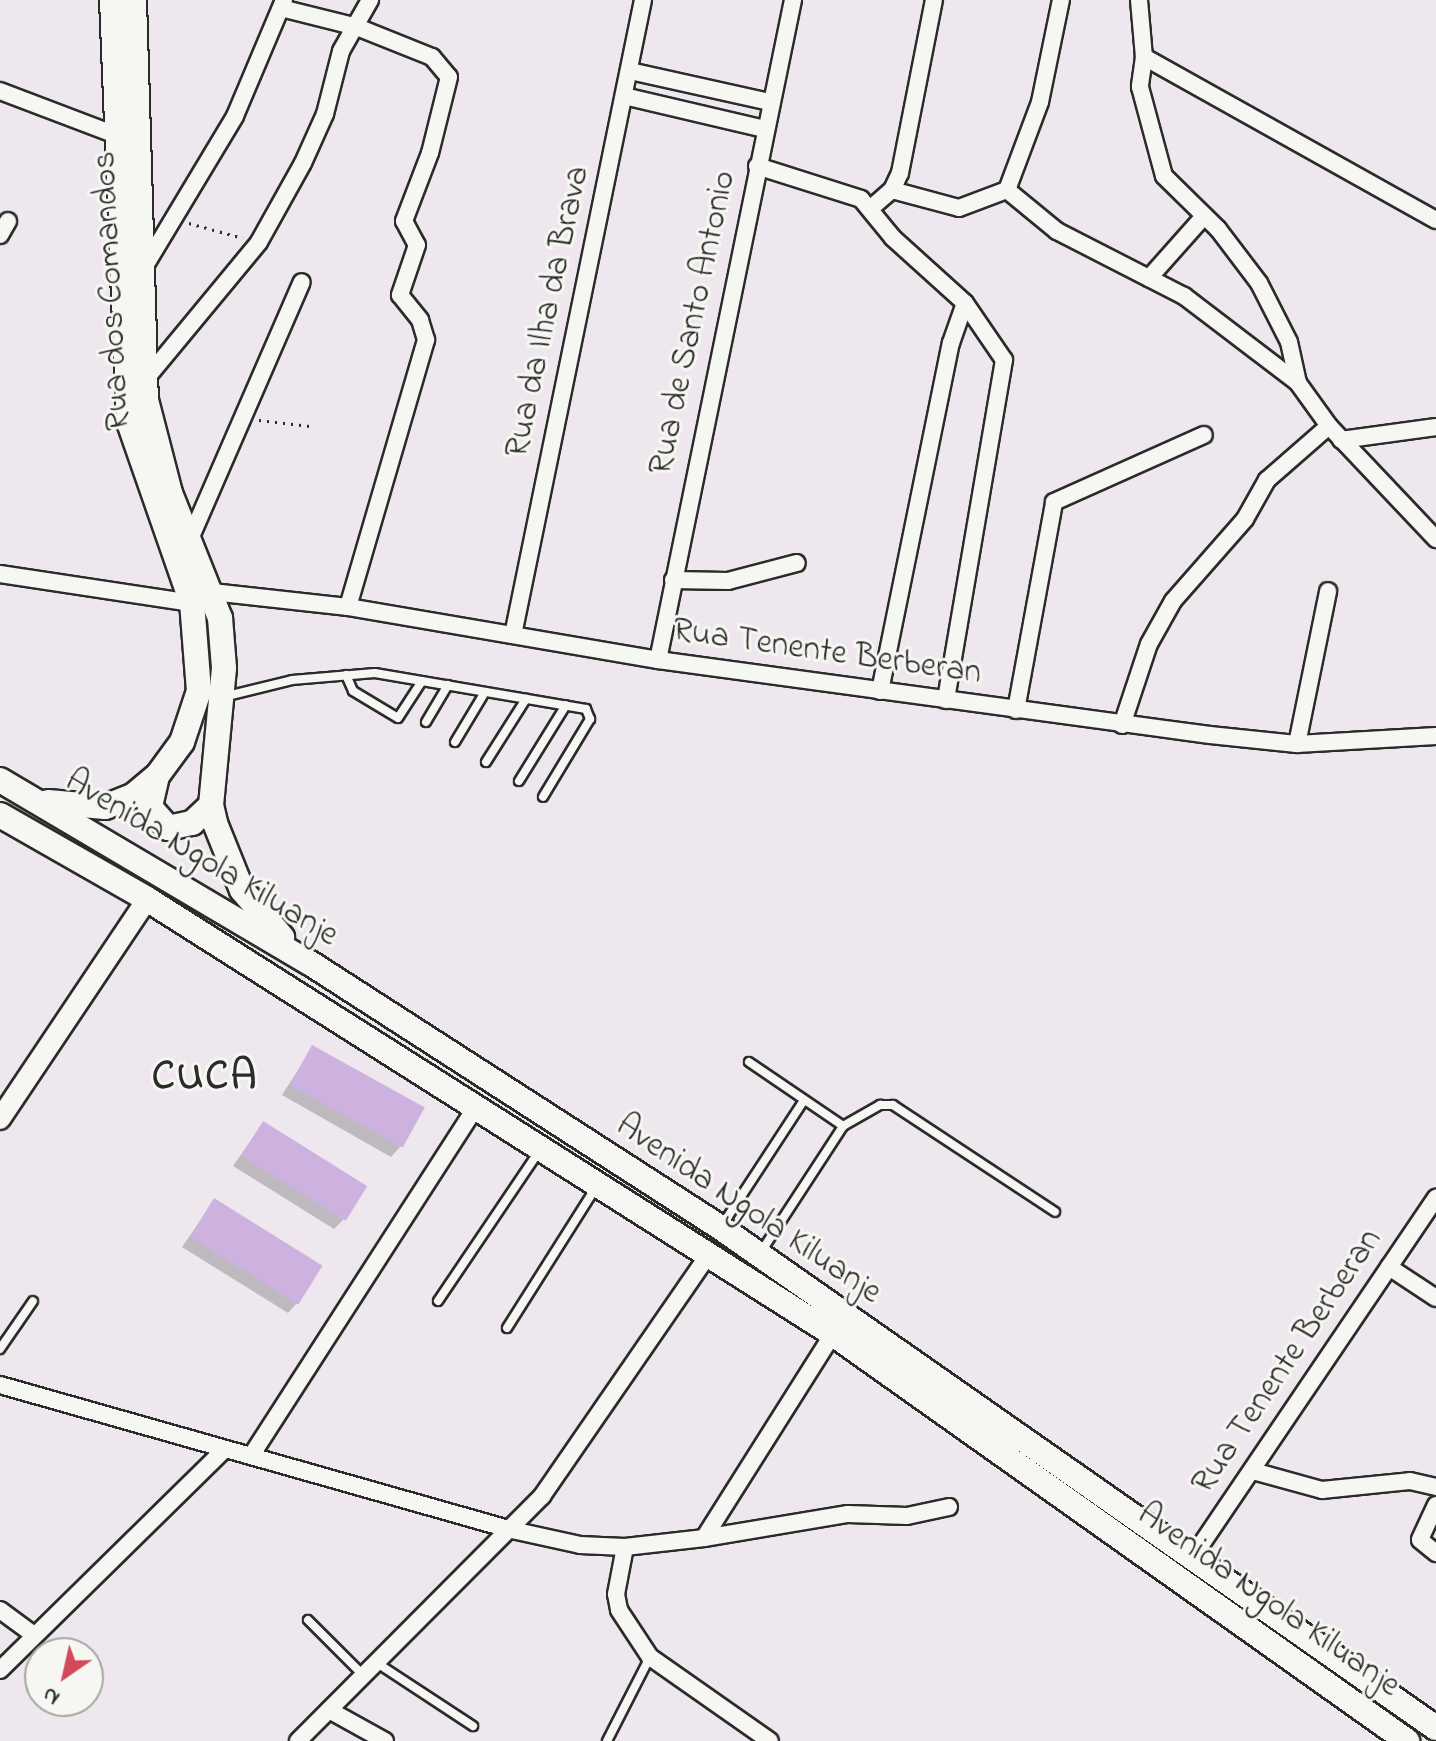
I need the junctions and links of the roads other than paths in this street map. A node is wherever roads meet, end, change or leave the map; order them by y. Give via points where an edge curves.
1 (112, 0) edge
2 (134, 0) edge
3 (370, 0) edge
4 (643, 0) edge
5 (793, 0) edge
6 (934, 0) edge
7 (1061, 0) edge
8 (1139, 0) edge
9 (282, 4) edge
10 (357, 27) junction
11 (1144, 57) junction
12 (630, 71) junction
13 (0, 91) edge
14 (624, 96) junction
15 (770, 102) junction
16 (765, 129) junction
17 (116, 135) junction
18 (757, 166) junction
19 (892, 190) junction
20 (1007, 190) junction
21 (871, 208) junction
22 (1204, 216) junction
23 (1436, 220) edge
24 (141, 272) junction
25 (1149, 278) junction
26 (302, 282) dead end
27 (965, 303) junction
28 (145, 380) junction
29 (1298, 383) junction
30 (1329, 426) junction
31 (1436, 427) edge
32 (1204, 435) dead end
33 (1341, 440) junction
34 (190, 539) junction
35 (1436, 539) edge
36 (797, 563) dead end
37 (0, 574) edge
38 (673, 580) junction
39 (1328, 591) dead end
40 (202, 597) junction
41 (348, 607) junction
42 (513, 635) junction
43 (658, 660) junction
44 (346, 675) junction
45 (422, 681) junction
46 (448, 685) junction
47 (880, 691) junction
48 (485, 692) junction
49 (223, 698) junction
50 (526, 699) junction
51 (946, 700) junction
52 (566, 705) junction
53 (1016, 710) junction
54 (426, 722) dead end
55 (1122, 725) junction
56 (1436, 736) edge
57 (455, 742) dead end
58 (1297, 744) junction
59 (486, 762) dead end
60 (157, 776) junction
61 (0, 780) edge
62 (519, 781) dead end
63 (543, 797) dead end
64 (38, 800) junction
65 (211, 805) junction
66 (0, 815) edge
67 (147, 899) junction
68 (310, 963) junction
69 (749, 1062) dead end
70 (804, 1100) junction
71 (477, 1105) junction
72 (0, 1119) edge
73 (843, 1126) junction
74 (542, 1147) junction
75 (599, 1183) junction
76 (1436, 1197) edge
77 (1055, 1212) dead end
78 (721, 1228) junction
79 (709, 1254) junction
80 (759, 1256) junction
81 (1389, 1267) junction
82 (1436, 1298) edge
83 (33, 1301) dead end
84 (438, 1301) dead end
85 (507, 1328) dead end
86 (833, 1334) junction
87 (0, 1349) edge
88 (0, 1385) edge
89 (225, 1449) junction
90 (251, 1456) junction
91 (1253, 1471) junction
92 (1436, 1487) edge
93 (1436, 1505) edge
94 (949, 1507) dead end
95 (512, 1530) junction
96 (704, 1538) junction
97 (625, 1547) junction
98 (1436, 1553) edge
99 (1190, 1561) junction
100 (0, 1610) edge
101 (308, 1620) dead end
102 (34, 1635) junction
103 (650, 1657) junction
104 (377, 1663) junction
105 (0, 1670) edge
106 (363, 1676) junction
107 (329, 1710) junction
108 (473, 1726) dead end
109 (1436, 1728) edge
110 (1380, 1730) edge
111 (298, 1741) edge
112 (385, 1741) edge
113 (607, 1741) edge
114 (770, 1741) edge
115 (1407, 1741) edge

1 - 17 main road, Rua dos Comandos
2 - 24 main road, Rua dos Comandos
3 - 10 street
4 - 12 street, Rua da Ilha da Brava
5 - 15 street, Rua de Santo Antonio
6 - 19 street
7 - 20 street via 1040,102
8 - 11 street
9 - 10 street
9 - 24 street via 235,116
10 - 28 street via 341,51 325,114 303,163 259,242
10 - 41 street via 432,57 447,70 430,153 404,221 417,245 400,295 420,320 426,340
11 - 22 street via 1140,87 1164,176
11 - 23 street
12 - 14 street, Rua da Ilha da Brava
12 - 15 street
13 - 17 street
14 - 16 street
14 - 42 street, Rua da Ilha da Brava
15 - 16 street, Rua de Santo Antonio
16 - 18 street, Rua de Santo Antonio
17 - 40 main road, Rua dos Comandos via 129,422
18 - 21 street via 849,194
18 - 38 street, Rua de Santo Antonio
19 - 20 street via 959,208
19 - 21 street
20 - 25 street via 1057,231
21 - 27 street via 893,238
22 - 25 street
22 - 29 street via 1238,252 1269,302 1289,342
24 - 28 main road, Rua dos Comandos
25 - 29 street via 1198,306
26 - 34 street
27 - 47 street via 951,343
27 - 51 street via 996,344 1004,377
28 - 34 main road, Rua dos Comandos via 157,455
29 - 30 street
30 - 33 street
30 - 55 street via 1267,480 1245,519 1173,601 1149,644
31 - 33 street
32 - 53 street via 1054,502
33 - 35 street
34 - 40 main road, Rua dos Comandos
36 - 38 street via 744,579
37 - 40 street, Rua Tenente Berberan
38 - 43 street, Rua de Santo Antonio
39 - 58 street
40 - 41 street, Rua Tenente Berberan
40 - 49 main road, Rua dos Comandos via 222,644
40 - 60 main road, Rua dos Comandos via 199,691 182,742
41 - 42 street, Rua Tenente Berberan
42 - 43 street, Rua Tenente Berberan
43 - 47 street, Rua Tenente Berberan
44 - 45 lane via 375,673
44 - 45 lane via 353,691 398,718
44 - 49 lane via 292,680
45 - 46 lane
46 - 48 lane
46 - 54 lane
47 - 51 street, Rua Tenente Berberan
48 - 50 lane
48 - 57 lane
49 - 65 main road, Rua dos Comandos
50 - 52 lane
50 - 59 lane
51 - 53 street, Rua Tenente Berberan
52 - 62 lane
52 - 63 lane via 586,709 590,719
53 - 55 street, Rua Tenente Berberan
55 - 58 street, Rua Tenente Berberan
56 - 58 street, Rua Tenente Berberan
60 - 64 main road, Rua dos Comandos via 134,795 105,807
60 - 65 main road via 150,807 168,828 192,823
61 - 64 main road, Avenida Ngola Kiluanje
64 - 68 main road, Avenida Ngola Kiluanje
65 - 68 main road via 222,848 242,890 266,923
66 - 67 main road, Avenida Ngola Kiluanje
67 - 71 main road, Avenida Ngola Kiluanje
67 - 72 street
68 - 78 main road, Avenida Ngola Kiluanje
69 - 70 lane
70 - 73 lane
70 - 78 lane
71 - 74 main road, Avenida Ngola Kiluanje
71 - 90 street
73 - 77 lane via 880,1105 893,1105
73 - 80 lane
74 - 75 main road, Avenida Ngola Kiluanje
74 - 84 lane
75 - 79 main road, Avenida Ngola Kiluanje
75 - 85 lane
76 - 81 street, Rua Tenente Berberan
78 - 80 main road, Avenida Ngola Kiluanje
79 - 86 main road, Avenida Ngola Kiluanje
79 - 95 street via 576,1453
80 - 99 main road, Avenida Ngola Kiluanje
81 - 82 street
81 - 91 street, Rua Tenente Berberan
83 - 87 lane
86 - 96 street
86 - 110 main road, Avenida Ngola Kiluanje
88 - 89 street
89 - 90 street
89 - 102 street
90 - 95 street
91 - 92 street via 1322,1490 1410,1481
91 - 99 street, Rua Tenente Berberan
93 - 98 street via 1420,1540
94 - 96 street via 907,1516 839,1515
95 - 97 street via 580,1545
95 - 104 street
96 - 97 street
97 - 103 street via 616,1594 619,1610
99 - 109 main road, Avenida Ngola Kiluanje
100 - 102 street
101 - 106 lane
102 - 105 street
103 - 113 lane
103 - 114 street
104 - 106 street
104 - 108 lane
106 - 107 street
107 - 111 street
107 - 112 street
110 - 115 main road, Avenida Ngola Kiluanje

